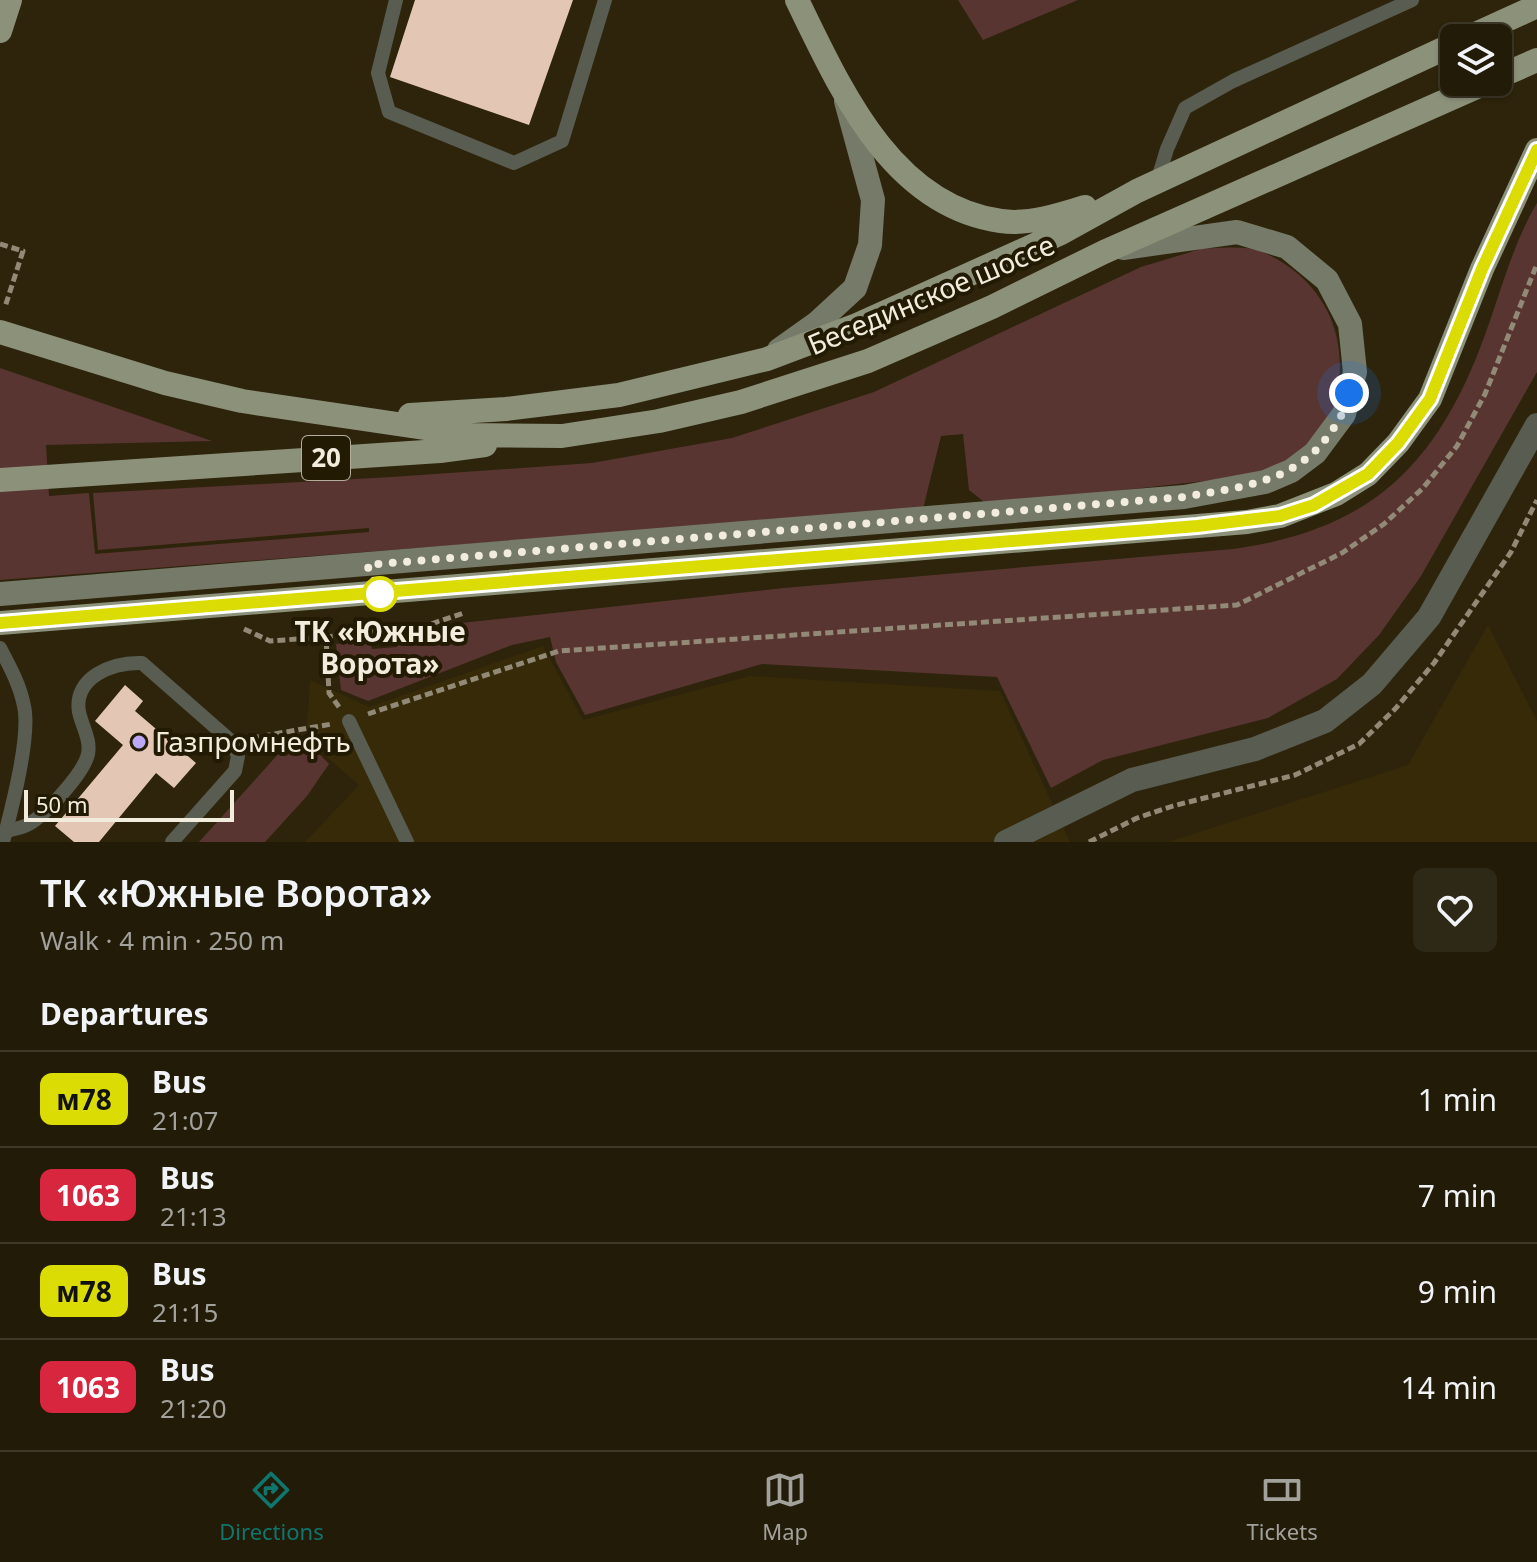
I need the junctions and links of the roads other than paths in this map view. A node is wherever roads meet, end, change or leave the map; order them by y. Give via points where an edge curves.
1 (10, 0) edge
2 (396, 0) edge
3 (605, 0) edge
4 (797, 0) edge
5 (1412, 0) edge
6 (1537, 6) edge
7 (1498, 24) edge
8 (0, 31) edge
9 (1440, 50) edge
10 (1537, 60) edge
11 (1512, 71) edge
12 (844, 95) junction
13 (1456, 96) edge
14 (1537, 150) edge
15 (1147, 186) junction
16 (1104, 252) junction
17 (2, 323) edge
18 (767, 359) junction
19 (367, 418) junction
20 (1537, 425) edge
21 (562, 436) junction
22 (0, 480) edge
23 (0, 594) edge
24 (0, 623) edge
25 (0, 648) edge
26 (349, 721) road end
27 (4, 837) edge
28 (172, 842) edge
29 (407, 842) edge
30 (1006, 842) edge

1 - 8 main road
2 - 3 lane via 378,73 389,112 514,163 562,141
4 - 12 main road
5 - 15 lane via 1246,74 1185,108
6 - 7 main road
9 - 15 main road, Бесединское шоссе
10 - 11 main road
12 - 15 main road via 884,151 919,186 955,210 1003,222 1054,217
12 - 18 street via 873,200 870,245 855,288
13 - 16 main road, Бесединское шоссе
14 - 24 main road via 1430,399 1368,474 1336,494 1280,516
15 - 18 main road, Бесединское шоссе via 1061,233 857,325
16 - 21 main road, Бесединское шоссе via 868,361 741,402
16 - 23 street via 1237,232 1287,247 1327,280 1350,324 1355,372 1344,414 1315,453 1265,482 1184,497
17 - 19 main road, Бесединское шоссе via 165,383 242,401
18 - 19 main road, Бесединское шоссе via 619,395
19 - 21 main road, Бесединское шоссе via 472,435
20 - 30 street via 1429,617 1360,694 1325,721 1255,749 1132,780
21 - 22 main road, 20 via 440,451
25 - 27 lane via 25,709 22,753
26 - 29 lane
27 - 28 lane via 44,813 84,765 89,744 80,694 105,667 124,662 142,663 231,741 238,756 235,771

